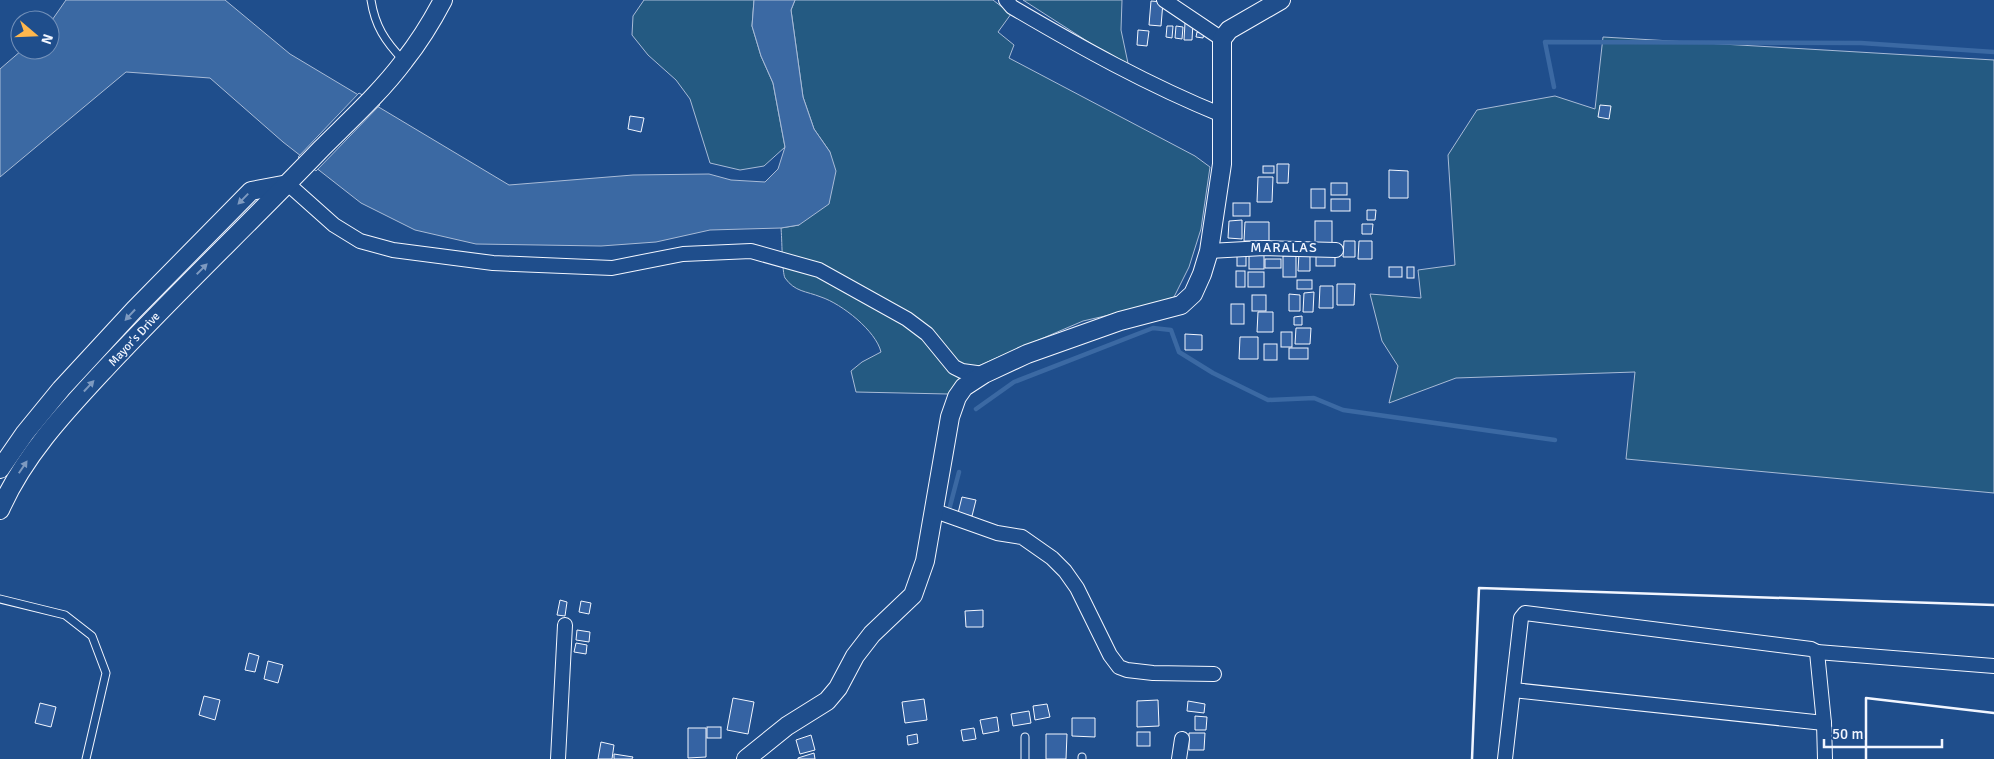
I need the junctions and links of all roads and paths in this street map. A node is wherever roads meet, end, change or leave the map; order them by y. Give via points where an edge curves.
1 (371, 0) edge
2 (443, 0) edge
3 (1006, 0) edge
4 (1164, 0) edge
5 (1281, 0) edge
6 (1222, 39) junction
7 (400, 67) junction
8 (1222, 115) junction
9 (294, 178) junction
10 (1336, 250) dead end
11 (1210, 251) junction
12 (984, 374) junction
13 (42, 411) junction
14 (57, 423) junction
15 (0, 469) edge
16 (0, 510) edge
17 (935, 511) junction
18 (0, 599) edge
19 (565, 626) dead end
20 (1817, 652) junction
21 (1994, 666) edge
22 (1214, 674) dead end
23 (1514, 690) junction
24 (1824, 723) junction
25 (1025, 737) dead end
26 (1182, 739) dead end
27 (86, 759) edge
28 (558, 759) edge
29 (746, 759) edge
30 (1025, 759) edge
31 (1180, 759) edge
32 (1505, 759) edge
33 (1825, 759) edge

1 - 7 lane via 378,26
2 - 7 street, Mayor's Drive
3 - 8 street via 1012,7 1108,63
4 - 6 street
5 - 6 street via 1230,30
6 - 8 street
7 - 9 street, Mayor's Drive
8 - 11 street via 1222,164
9 - 12 street via 334,225 360,241 393,250 493,263 612,268 683,254 751,251 819,270 907,319 927,334 954,367
9 -> 13 street, Mayor's Drive via 251,191 134,310
14 -> 9 street, Mayor's Drive via 154,317
10 - 11 street via 1264,248
11 - 12 street via 1193,294 1181,305 1120,320 1027,354
12 - 17 street via 964,387 957,397 950,417
13 - 14 street
13 - 15 street, Mayor's Drive
16 -> 14 street, Mayor's Drive via 23,467
17 - 22 street via 997,533 1022,537 1052,558 1077,588 1110,655 1119,666 1153,673
17 - 29 street via 925,560 913,595 872,634 827,701 787,726
18 - 27 lane via 65,615 92,636 106,673
19 - 28 street
20 - 21 street
20 - 23 street via 1525,613 1521,618
20 - 24 street
23 - 24 street
23 - 32 street
24 - 33 street
25 - 30 lane
26 - 31 street

